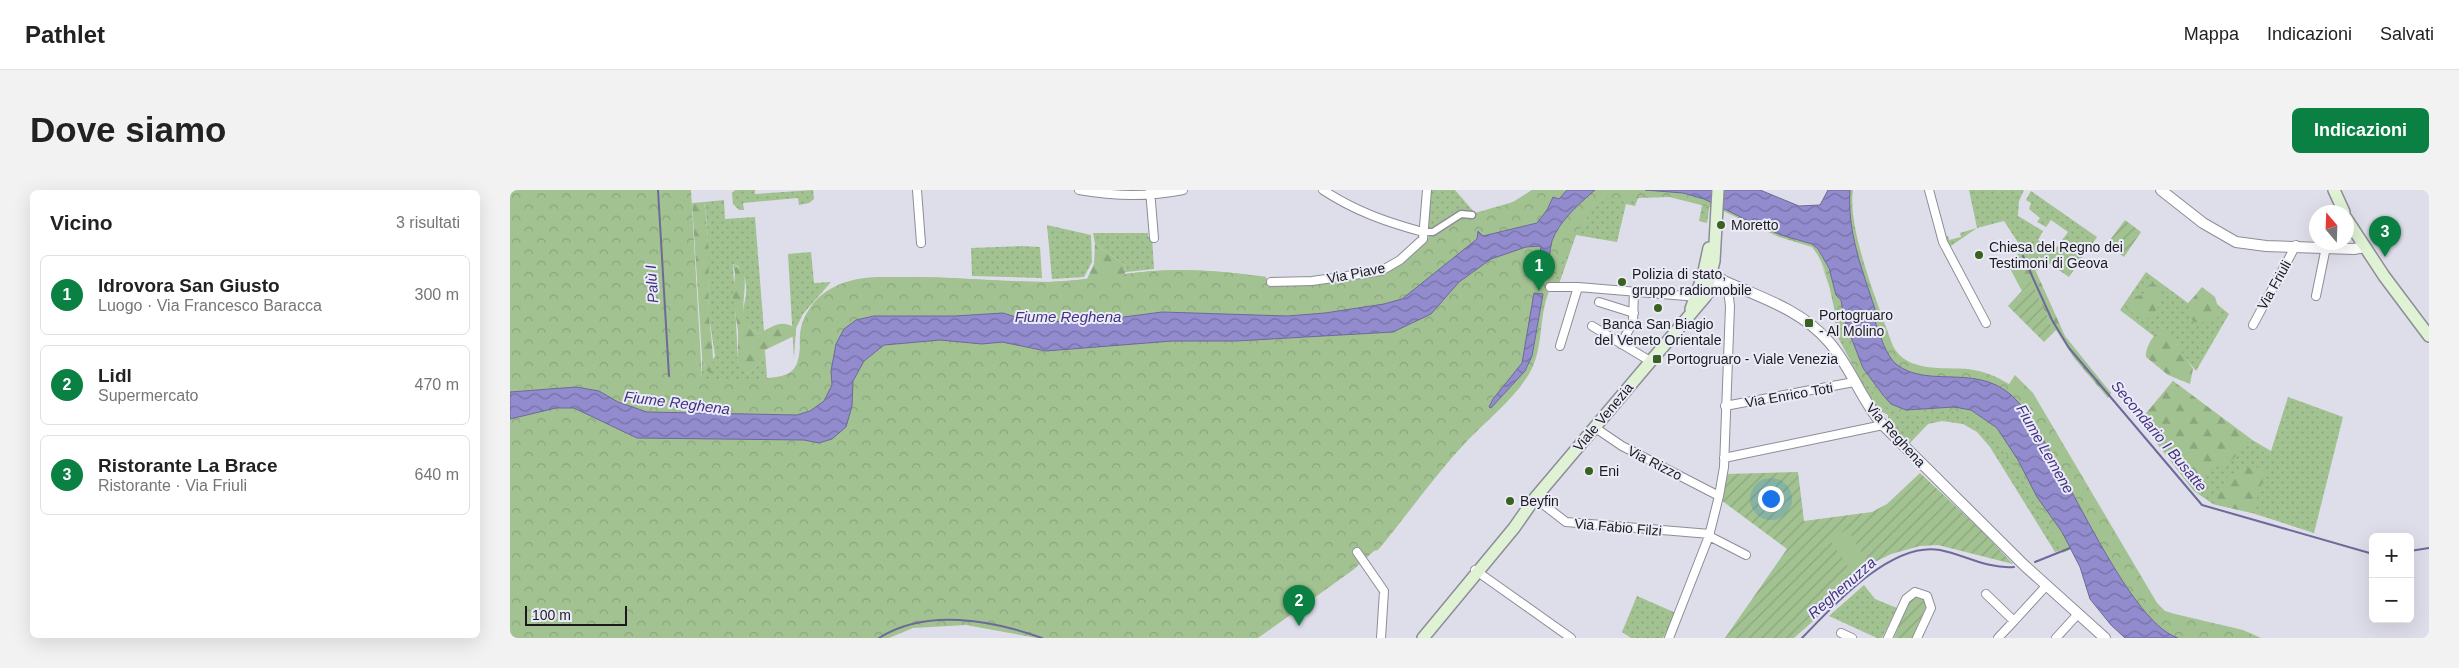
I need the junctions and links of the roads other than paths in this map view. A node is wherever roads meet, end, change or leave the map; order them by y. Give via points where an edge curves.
1 (918, 190) edge
2 (1079, 190) edge
3 (1183, 190) edge
4 (1322, 190) edge
5 (1427, 190) edge
6 (1929, 190) edge
7 (2161, 190) edge
8 (2334, 190) edge
9 (1150, 192) edge
10 (1717, 201) edge
11 (2341, 205) edge
12 (1472, 215) dead end
13 (2354, 231) edge
14 (1424, 232) junction
15 (1154, 238) dead end
16 (921, 243) dead end
17 (1710, 243) junction
18 (2296, 245) junction
19 (2309, 246) edge
20 (2364, 247) junction
21 (2354, 249) edge
22 (2325, 250) edge
23 (1721, 277) junction
24 (1272, 282) dead end
25 (1550, 287) dead end
26 (1578, 287) junction
27 (1634, 291) junction
28 (1700, 294) junction
29 (2316, 296) dead end
30 (1599, 302) dead end
31 (1634, 314) junction
32 (1986, 324) dead end
33 (2253, 325) dead end
34 (1592, 326) dead end
35 (2429, 336) edge
36 (1621, 344) junction
37 (1560, 346) dead end
38 (1650, 361) junction
39 (1854, 382) junction
40 (1725, 406) junction
41 (1883, 425) junction
42 (1594, 427) junction
43 (1724, 458) junction
44 (1718, 496) junction
45 (1536, 498) junction
46 (1710, 535) junction
47 (1357, 552) dead end
48 (1746, 555) dead end
49 (1475, 570) junction
50 (2046, 586) junction
51 (1986, 594) dead end
52 (2077, 615) junction
53 (2014, 621) junction
54 (1841, 633) dead end
55 (1381, 638) edge
56 (1416, 638) edge
57 (1423, 638) edge
58 (1571, 638) edge
59 (1669, 638) edge
60 (1852, 638) edge
61 (1888, 638) edge
62 (1918, 638) edge
63 (1998, 638) edge
64 (2056, 638) edge
65 (2105, 638) edge

1 - 16 street
2 - 9 street via 1101,194
3 - 9 street
4 - 14 street via 1345,205 1375,218
5 - 14 street
6 - 32 street via 1943,242
7 - 18 street, Via Friuli via 2229,239 2254,245
8 - 11 main road
9 - 15 street
10 - 17 main road, Viale Venezia
10 - 23 main road, Viale Venezia via 1714,261
12 - 14 street via 1461,214 1433,232
13 - 20 main road
14 - 24 street, Via Piave via 1421,243 1381,271 1312,281
17 - 23 street, Viale Venezia via 1709,265
17 - 28 main road, Viale Venezia
18 - 19 street, Via Friuli
18 - 33 street, Via Friuli
20 - 21 street, Via Friuli
20 - 35 main road
22 - 29 street
23 - 28 main road, Viale Venezia
23 - 39 street, Via Reghena via 1786,308 1809,323 1829,341
23 - 40 street via 1730,306
25 - 26 street
26 - 27 street
26 - 37 street
27 - 28 street
27 - 31 street
28 - 38 main road, Viale Venezia via 1687,316
30 - 31 street
31 - 36 street
34 - 36 street
36 - 38 street
38 - 42 main road, Viale Venezia
39 - 40 street, Via Enrico Toti
39 - 41 street, Via Reghena
40 - 43 street
41 - 43 street
41 - 50 street, Via Reghena
42 - 44 street, Via Rizzo via 1622,446
42 - 45 main road, Viale Venezia
43 - 44 street
44 - 46 street
45 - 46 street, Via Fabio Filzi via 1566,522
45 - 49 main road, Viale Venezia
46 - 48 street
46 - 59 street
47 - 55 street via 1384,591
49 - 56 main road, Viale Venezia
49 - 57 main road, Viale Venezia
49 - 58 street
50 - 52 street, Via Reghena
50 - 53 street
51 - 53 street
52 - 64 street
52 - 65 street, Via Reghena
53 - 63 street
54 - 60 street
61 - 62 street via 1906,599 1915,592 1927,596 1931,608

